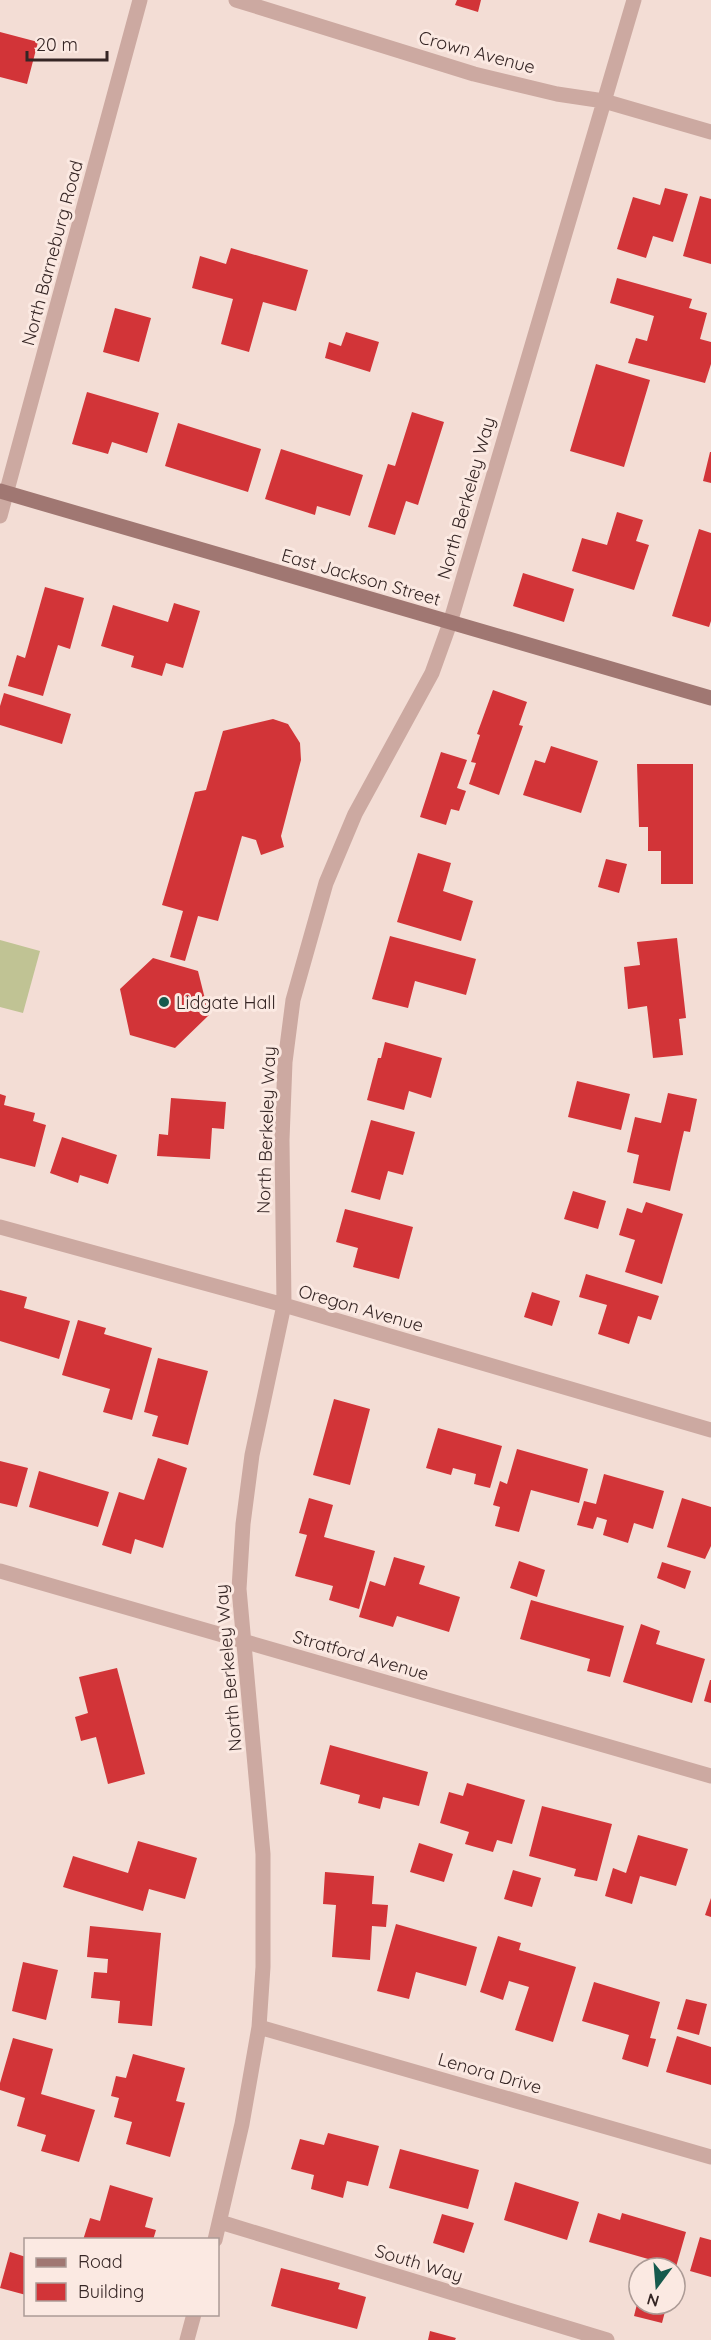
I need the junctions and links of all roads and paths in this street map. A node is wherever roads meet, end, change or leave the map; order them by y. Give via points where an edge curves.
1 (140, 0) edge
2 (236, 0) edge
3 (634, 0) edge
4 (604, 101) junction
5 (711, 132) edge
6 (4, 492) edge
7 (0, 516) edge
8 (450, 623) junction
9 (711, 698) edge
10 (0, 1227) edge
11 (284, 1305) junction
12 (711, 1430) edge
13 (0, 1571) edge
14 (243, 1642) junction
15 (711, 1776) edge
16 (259, 2027) junction
17 (711, 2157) edge
18 (220, 2222) junction
19 (216, 2238) edge
20 (193, 2316) edge
21 (187, 2340) edge
22 (607, 2340) edge

1 - 6 street, North Barneburg Road
2 - 4 street, Crown Avenue via 474,74
3 - 4 street, North Berkeley Way
4 - 5 street, Crown Avenue
4 - 8 street, North Berkeley Way
6 - 7 street, North Barneburg Road
6 - 8 street, East Jackson Street
8 - 9 street, East Jackson Street
8 - 11 street, North Berkeley Way via 432,673 355,814 326,883 294,1000 285,1062 282,1129
10 - 11 street, Oregon Avenue
11 - 12 street, Oregon Avenue
11 - 14 street, North Berkeley Way via 252,1455 243,1524 239,1588
13 - 14 street, Stratford Avenue
14 - 15 street, Stratford Avenue
14 - 16 street, North Berkeley Way via 263,1854
16 - 17 street, Lenora Drive
16 - 18 street, North Berkeley Way
18 - 19 street, North Berkeley Way
18 - 22 street, South Way
20 - 21 street

